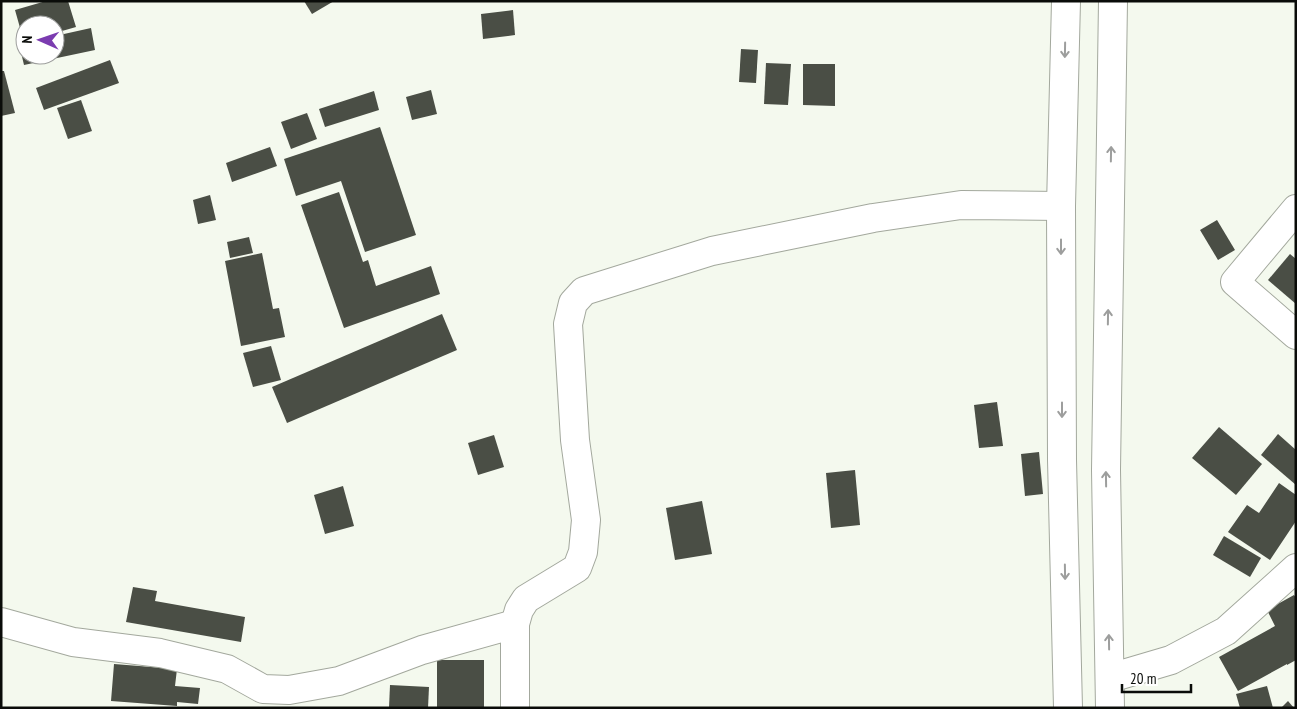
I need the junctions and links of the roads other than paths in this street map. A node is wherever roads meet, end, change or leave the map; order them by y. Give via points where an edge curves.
1 (1066, 1) edge
2 (1113, 1) edge
3 (1061, 206) junction
4 (1296, 209) edge
5 (1296, 335) edge
6 (1296, 568) edge
7 (1, 622) edge
8 (514, 624) junction
9 (1110, 678) junction
10 (515, 708) edge
11 (1068, 708) edge
12 (1110, 708) edge

1 -> 3 main road
9 -> 2 main road via 1106,470
3 - 8 main road via 961,205 873,218 712,252 584,291 573,303 568,324 575,440 586,520 583,552 577,568 526,598
3 -> 11 main road via 1062,460
4 - 5 main road via 1235,282
6 - 9 main road via 1226,631 1172,660
7 - 8 main road via 73,642 160,653 208,664 227,669 263,689 289,690 340,681 422,650
8 - 10 main road
9 - 12 main road

